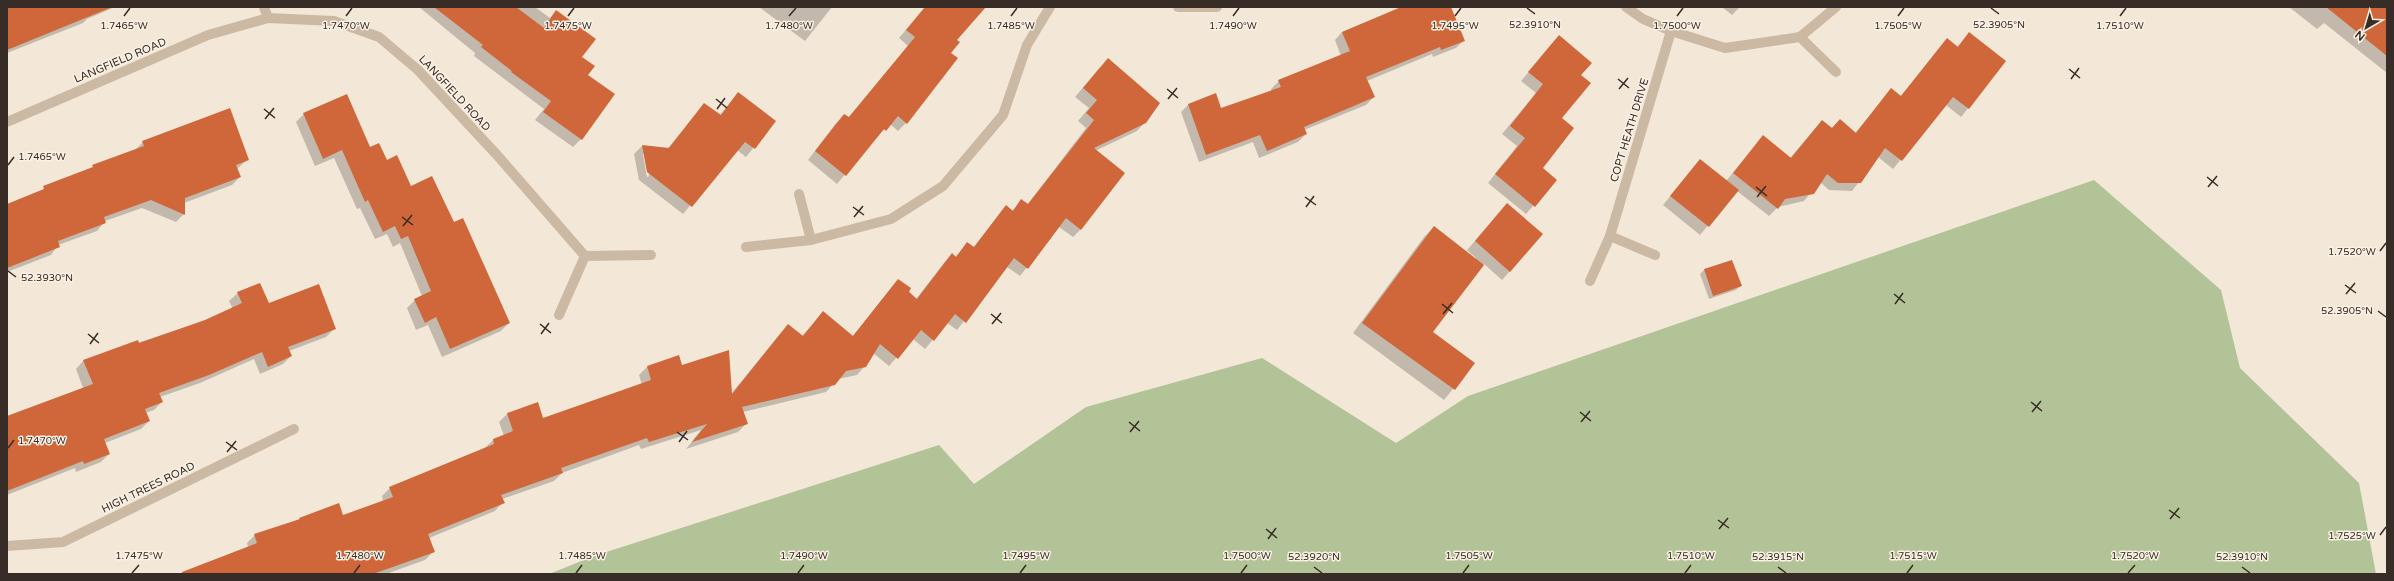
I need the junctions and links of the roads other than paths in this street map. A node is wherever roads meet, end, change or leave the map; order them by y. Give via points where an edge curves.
1 (264, 7) edge
2 (1050, 7) edge
3 (1178, 7) edge
4 (1217, 7) edge
5 (1626, 7) edge
6 (1836, 7) edge
7 (268, 18) junction
8 (1671, 31) junction
9 (1800, 37) junction
10 (1836, 72) dead end
11 (7, 122) edge
12 (799, 194) dead end
13 (1610, 236) junction
14 (811, 240) junction
15 (746, 247) dead end
16 (651, 255) dead end
17 (1655, 255) dead end
18 (585, 256) junction
19 (1590, 282) dead end
20 (559, 315) dead end
21 (294, 429) dead end
22 (7, 546) edge

1 - 7 street
2 - 14 street via 1027,45 1003,115 943,186 891,219
3 - 4 street
5 - 8 street via 1643,19
6 - 9 street
7 - 11 street, LANGFIELD ROAD via 208,35
7 - 18 street, LANGFIELD ROAD via 334,21 379,37 418,70
8 - 9 street via 1725,48
8 - 13 street, COPT HEATH DRIVE
9 - 10 street
12 - 14 street
13 - 17 street
13 - 19 street, COPT HEATH DRIVE
14 - 15 street
16 - 18 street
18 - 20 street
21 - 22 street, HIGH TREES ROAD via 63,542

